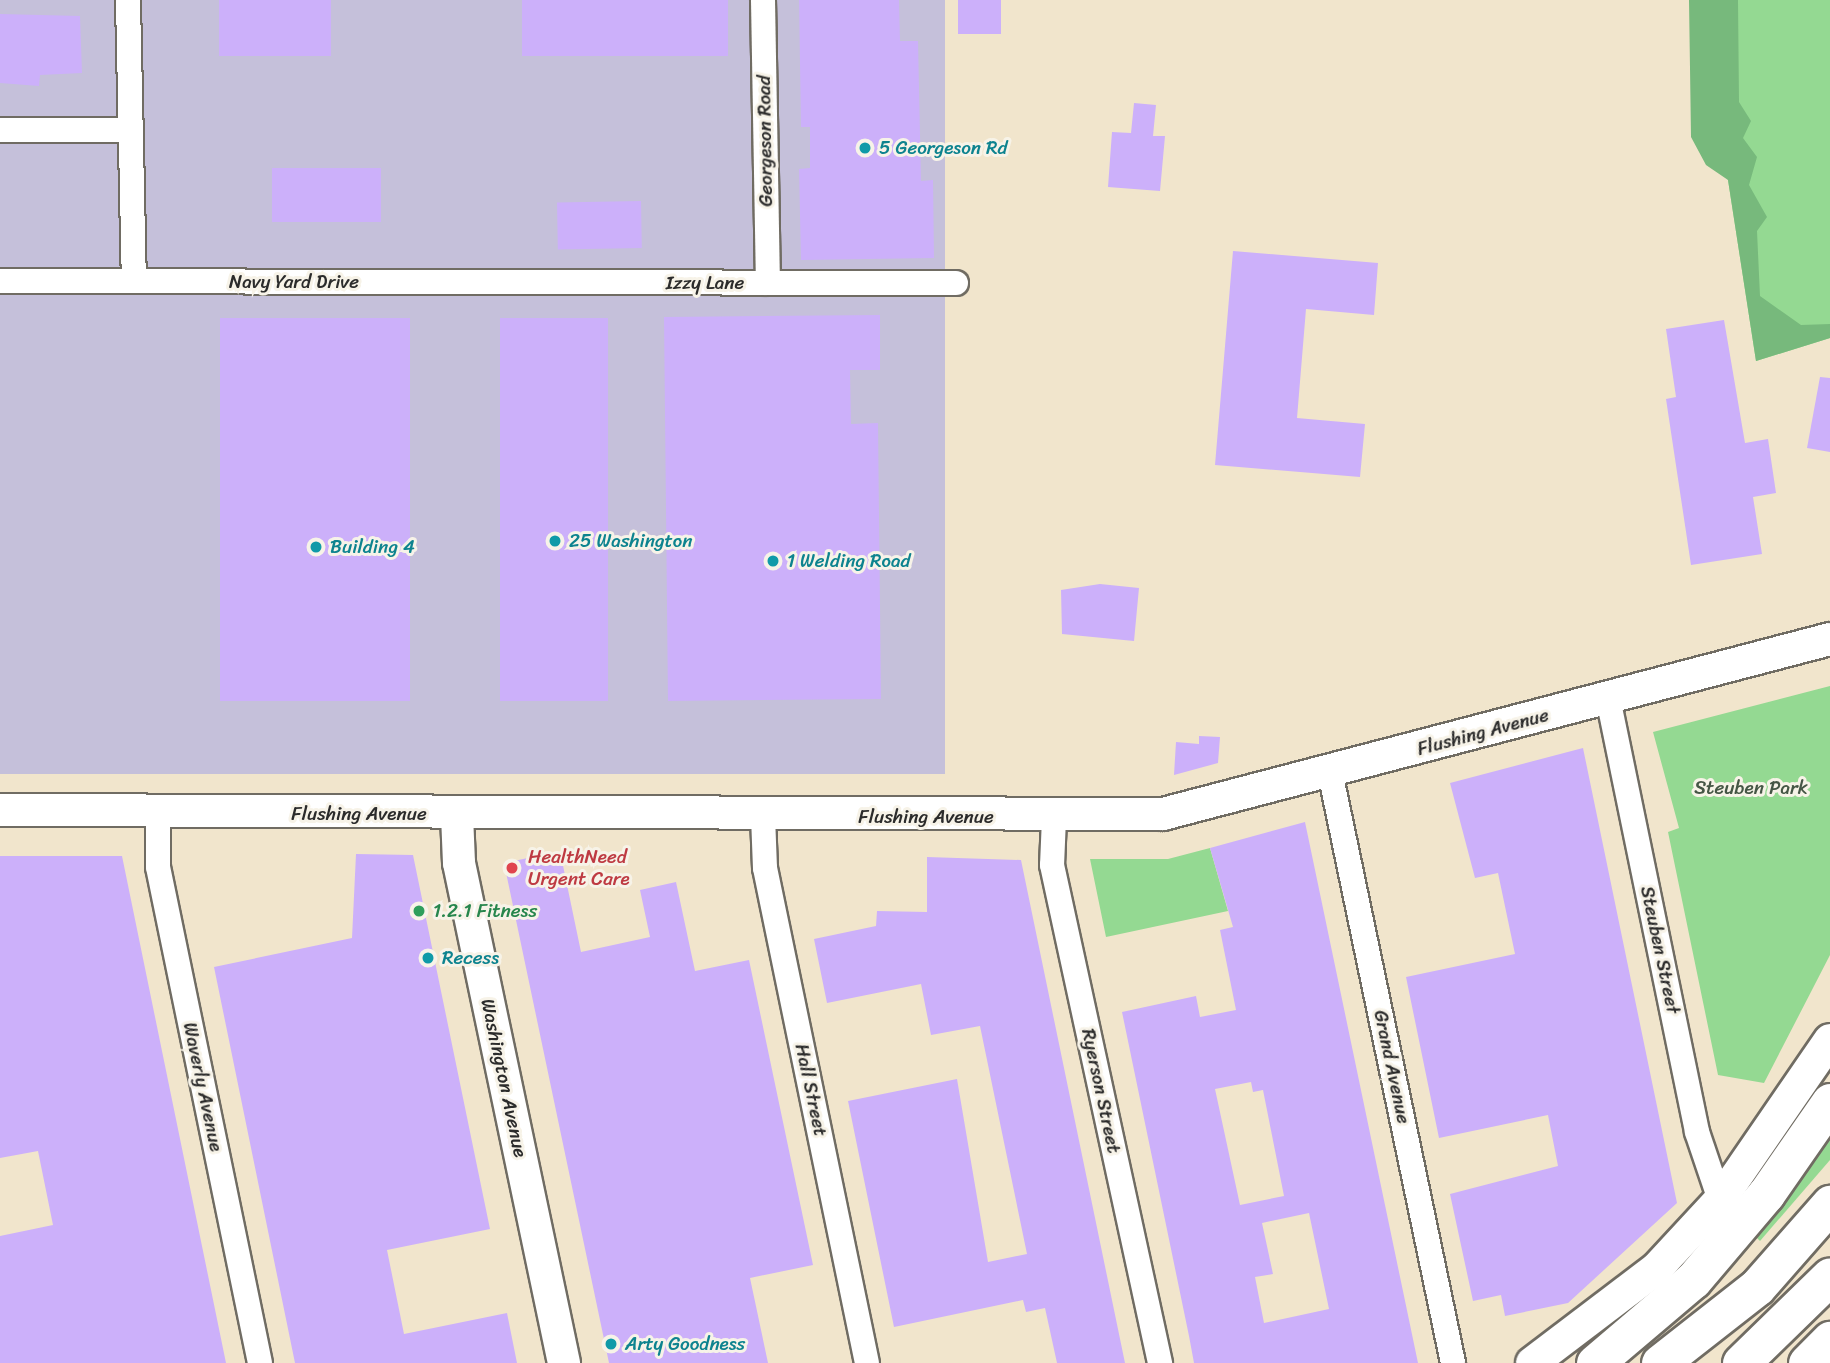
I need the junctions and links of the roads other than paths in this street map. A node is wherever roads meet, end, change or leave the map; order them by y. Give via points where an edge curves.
1 (128, 0) edge
2 (763, 0) edge
3 (0, 130) edge
4 (131, 130) junction
5 (0, 281) edge
6 (134, 281) junction
7 (454, 282) joint
8 (768, 283) junction
9 (956, 283) dead end
10 (1830, 639) edge
11 (1608, 698) junction
12 (1330, 772) junction
13 (457, 803) junction
14 (0, 810) edge
15 (158, 811) junction
16 (763, 816) junction
17 (1054, 818) junction
18 (1830, 1040) edge
19 (1830, 1102) edge
20 (1720, 1200) junction
21 (1830, 1204) edge
22 (1830, 1276) edge
23 (1830, 1340) edge
24 (1664, 1360) edge
25 (260, 1363) edge
26 (564, 1363) edge
27 (867, 1363) edge
28 (1160, 1363) edge
29 (1453, 1363) edge
30 (1532, 1363) edge
31 (1595, 1363) edge
32 (1741, 1363) edge
33 (1807, 1363) edge

1 - 4 street
2 - 8 street, Georgeson Road
3 - 4 street
4 - 6 street
5 - 6 street, Navy Yard Drive
6 - 7 street, Navy Yard Drive
7 - 8 street, Izzy Lane
8 - 9 street, Izzy Lane
10 - 11 main road, Flushing Avenue
11 - 12 main road, Flushing Avenue
11 - 20 street, Steuben Street via 1697,1132
12 - 17 main road, Flushing Avenue via 1163,814
12 - 29 street, Grand Avenue
13 - 15 main road, Flushing Avenue
13 - 16 main road, Flushing Avenue
13 - 26 main road, Washington Avenue via 459,863
14 - 15 main road, Flushing Avenue
15 - 25 street, Waverly Avenue via 158,867
16 - 17 main road, Flushing Avenue
16 - 27 street, Hall Street via 765,868
17 - 28 street, Ryerson Street via 1052,864
18 - 20 main road
19 - 31 highway via 1745,1220 1644,1324
20 - 30 main road via 1656,1269
21 - 24 highway via 1757,1287
22 - 32 highway
23 - 33 highway

